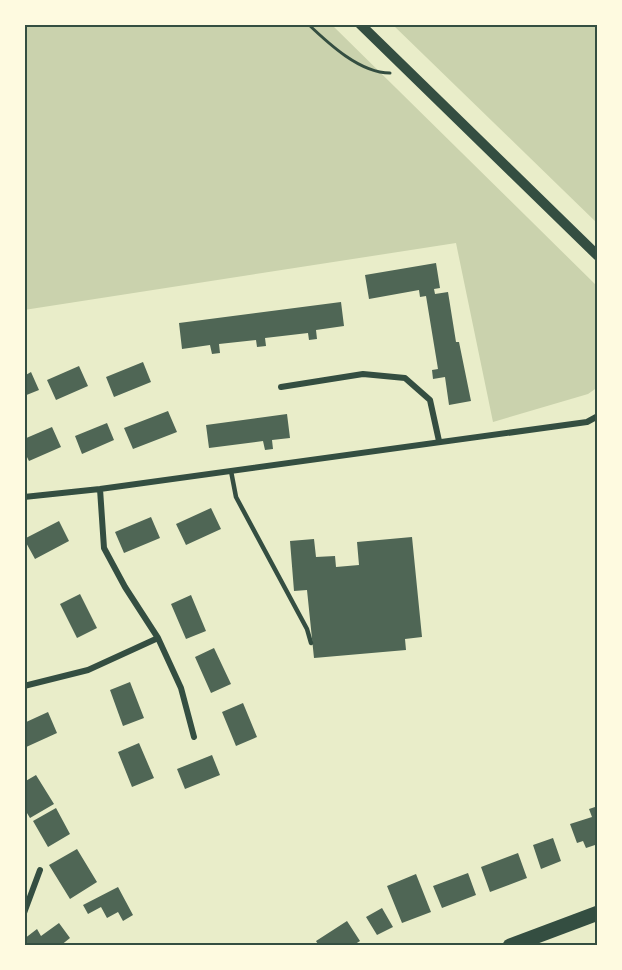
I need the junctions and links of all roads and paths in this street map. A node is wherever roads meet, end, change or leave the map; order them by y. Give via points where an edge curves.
1 (308, 24) edge
2 (360, 24) edge
3 (406, 68) junction
4 (598, 256) edge
5 (281, 387) dead end
6 (598, 416) edge
7 (439, 441) junction
8 (231, 471) junction
9 (100, 489) junction
10 (24, 497) edge
11 (158, 638) junction
12 (311, 643) dead end
13 (24, 686) edge
14 (194, 737) dead end
15 (40, 870) dead end
16 (24, 913) edge
17 (598, 913) edge
18 (510, 946) edge

1 - 3 path via 372,70 391,74
2 - 3 street
3 - 4 street
5 - 7 street via 363,374 405,378 430,400
6 - 7 street via 587,422
7 - 8 street
8 - 9 street
8 - 12 lane via 236,497
9 - 10 street
9 - 11 street via 104,548
11 - 13 street via 88,670
11 - 14 street via 181,688
15 - 16 street
17 - 18 main road

